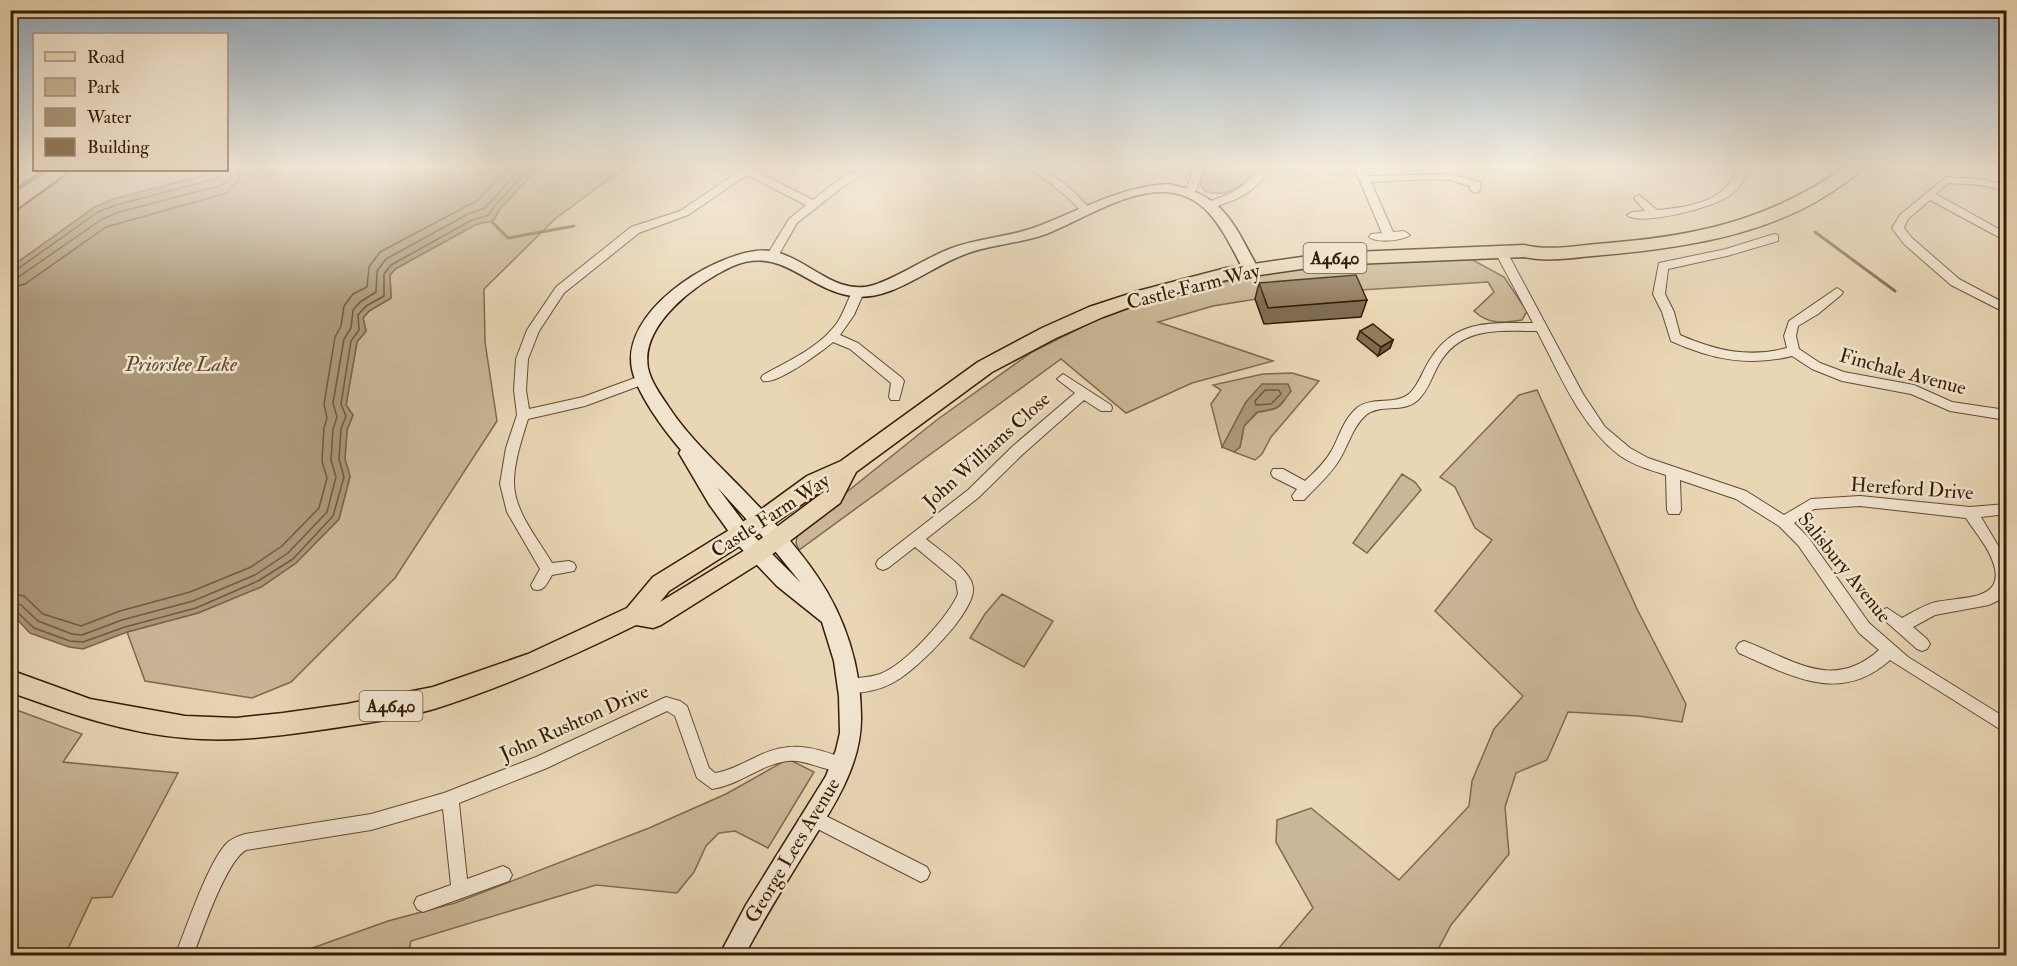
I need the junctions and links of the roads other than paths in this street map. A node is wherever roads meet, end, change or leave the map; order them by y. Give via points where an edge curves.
1 (685, 212) edge
2 (803, 212) edge
3 (1081, 212) edge
4 (1214, 212) edge
5 (1379, 212) edge
6 (1664, 212) edge
7 (1748, 212) edge
8 (1773, 212) edge
9 (1911, 212) edge
10 (1961, 212) edge
11 (1654, 214) joint
12 (1632, 215) dead end
13 (1985, 225) junction
14 (1973, 232) dead end
15 (1404, 235) dead end
16 (1389, 236) junction
17 (1376, 237) dead end
18 (1774, 238) dead end
19 (2007, 238) edge
20 (1524, 251) junction
21 (1501, 252) junction
22 (773, 255) junction
23 (1251, 270) junction
24 (858, 292) junction
25 (1837, 292) dead end
26 (2007, 309) edge
27 (1540, 327) junction
28 (832, 337) junction
29 (1794, 351) junction
30 (773, 357) dead end
31 (785, 368) junction
32 (767, 378) dead end
33 (1063, 378) dead end
34 (644, 380) junction
35 (1084, 393) junction
36 (895, 397) dead end
37 (1106, 408) dead end
38 (523, 415) junction
39 (2007, 415) edge
40 (1278, 473) dead end
41 (1672, 474) junction
42 (2007, 509) edge
43 (1674, 510) dead end
44 (1970, 513) junction
45 (1784, 522) junction
46 (759, 537) junction
47 (916, 539) junction
48 (884, 564) dead end
49 (569, 567) dead end
50 (548, 569) junction
51 (538, 585) dead end
52 (1887, 614) dead end
53 (1901, 626) junction
54 (1922, 644) dead end
55 (1744, 648) dead end
56 (1888, 651) junction
57 (10, 681) edge
58 (849, 686) junction
59 (2007, 726) edge
60 (842, 765) junction
61 (450, 798) junction
62 (814, 818) junction
63 (921, 873) dead end
64 (503, 875) dead end
65 (460, 891) junction
66 (423, 903) dead end
67 (184, 956) edge
68 (731, 956) edge

1 - 38 street via 638,229 560,290 533,330 522,358
2 - 22 street via 793,221
3 - 24 street via 1037,232 954,252 888,285
4 - 23 street
5 - 16 street
6 - 11 street
7 - 20 main road, Castle Farm Way / A4640 via 1713,224 1635,238 1531,246
8 - 20 main road, Castle Farm Way / A4640 via 1721,231 1625,248 1536,254
9 - 26 street via 1899,223 1902,234 1955,282
10 - 13 street
11 - 12 street
13 - 14 street
13 - 19 street
15 - 16 street
16 - 17 street
18 - 29 street via 1663,266 1659,294 1675,338 1705,352 1759,358
20 - 21 main road, Castle Farm Way / A4640
21 - 23 main road, Castle Farm Way / A4640 via 1329,259
21 - 27 street, Salisbury Avenue
22 - 24 street via 787,258 823,283
22 - 34 street via 736,259 656,314 640,340 639,366
23 - 46 main road, Castle Farm Way / A4640 via 1144,295 1049,333 985,367 845,472 833,497
24 - 28 street via 846,319
25 - 29 street via 1794,324 1790,336
27 - 40 street via 1480,328 1459,334 1439,353 1420,390 1409,400 1365,409 1344,433 1337,453 1302,492
27 - 41 street, Salisbury Avenue via 1600,430 1625,452
28 - 31 street
28 - 36 street via 854,346 898,381
29 - 39 street, Finchale Avenue via 1816,366 1842,376 1914,390 1950,406
30 - 31 street
31 - 32 street
33 - 35 street, John Williams Close
34 - 38 street via 585,401
34 - 46 street, George Lees Avenue via 706,487
35 - 37 street, John Williams Close
35 - 47 street, John Williams Close via 973,494
38 - 50 street via 507,484 514,512
41 - 43 street
41 - 45 street, Salisbury Avenue via 1741,495
42 - 44 street, Hereford Drive
44 - 45 street, Hereford Drive via 1860,501 1811,504
44 - 53 street via 1999,557 2002,587 1987,602 1926,612
45 - 56 street, Salisbury Avenue via 1803,541 1864,628
46 - 57 main road, A4640 via 639,612 535,662 433,698 347,715 236,729 185,727 131,719 55,699
46 - 58 street, George Lees Avenue via 774,572 831,619 841,640
47 - 48 street, John Williams Close
47 - 58 street via 961,577 966,593 945,627 897,672 882,681
49 - 50 street
50 - 51 street
52 - 53 street
53 - 54 street
55 - 56 street via 1826,677 1861,673
56 - 59 street, Salisbury Avenue
58 - 60 street, George Lees Avenue via 852,718
60 - 61 street, John Rushton Drive via 786,753 712,782 703,773 681,711 666,704 610,732
60 - 62 street, George Lees Avenue via 834,787
61 - 65 street
61 - 67 street, John Rushton Drive via 390,816 236,846 205,902
62 - 63 street
62 - 68 street, George Lees Avenue
64 - 65 street
65 - 66 street

